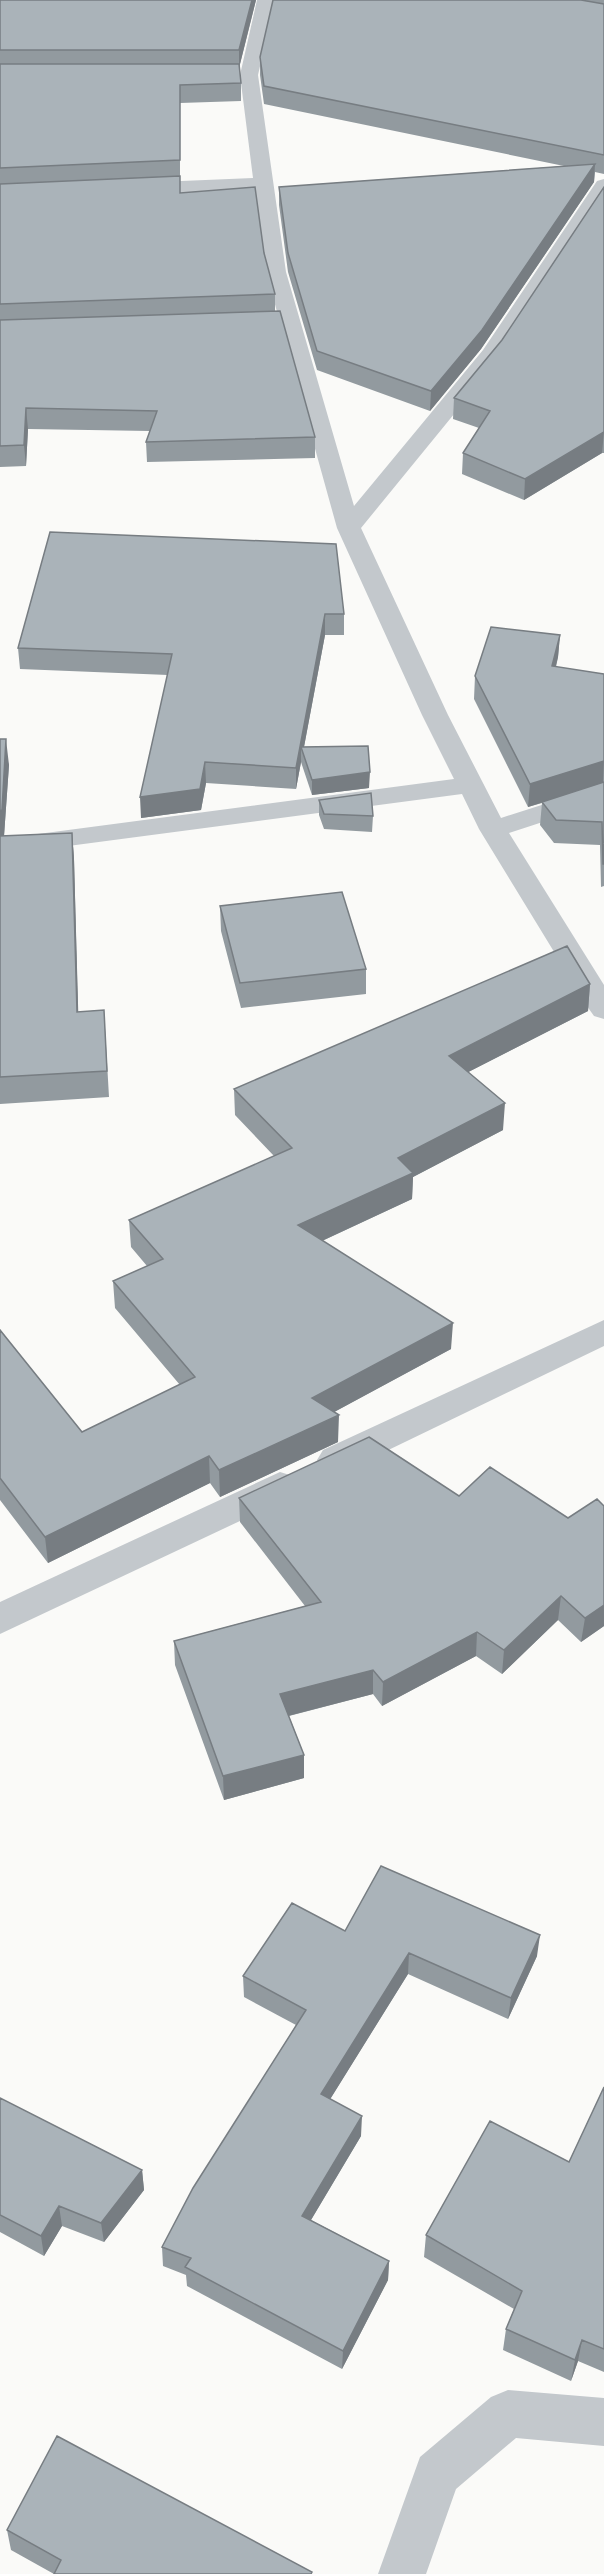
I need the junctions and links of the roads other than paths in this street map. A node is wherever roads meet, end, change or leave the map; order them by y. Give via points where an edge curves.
1 (266, 0) edge
2 (226, 75) edge
3 (249, 75) junction
4 (264, 183) junction
5 (604, 185) edge
6 (115, 190) edge
7 (349, 528) junction
8 (471, 785) junction
9 (604, 792) edge
10 (493, 829) junction
11 (0, 848) edge
12 (604, 1009) edge
13 (604, 1332) edge
14 (0, 1619) edge
15 (604, 2422) edge
16 (402, 2574) edge

1 - 3 street
2 - 3 street
3 - 4 street
4 - 6 street
4 - 7 street via 276,272 278,322
5 - 7 street via 491,354
7 - 8 street
8 - 10 street
8 - 11 street
9 - 10 street
10 - 12 street
13 - 14 street
15 - 16 street via 508,2414 437,2474

